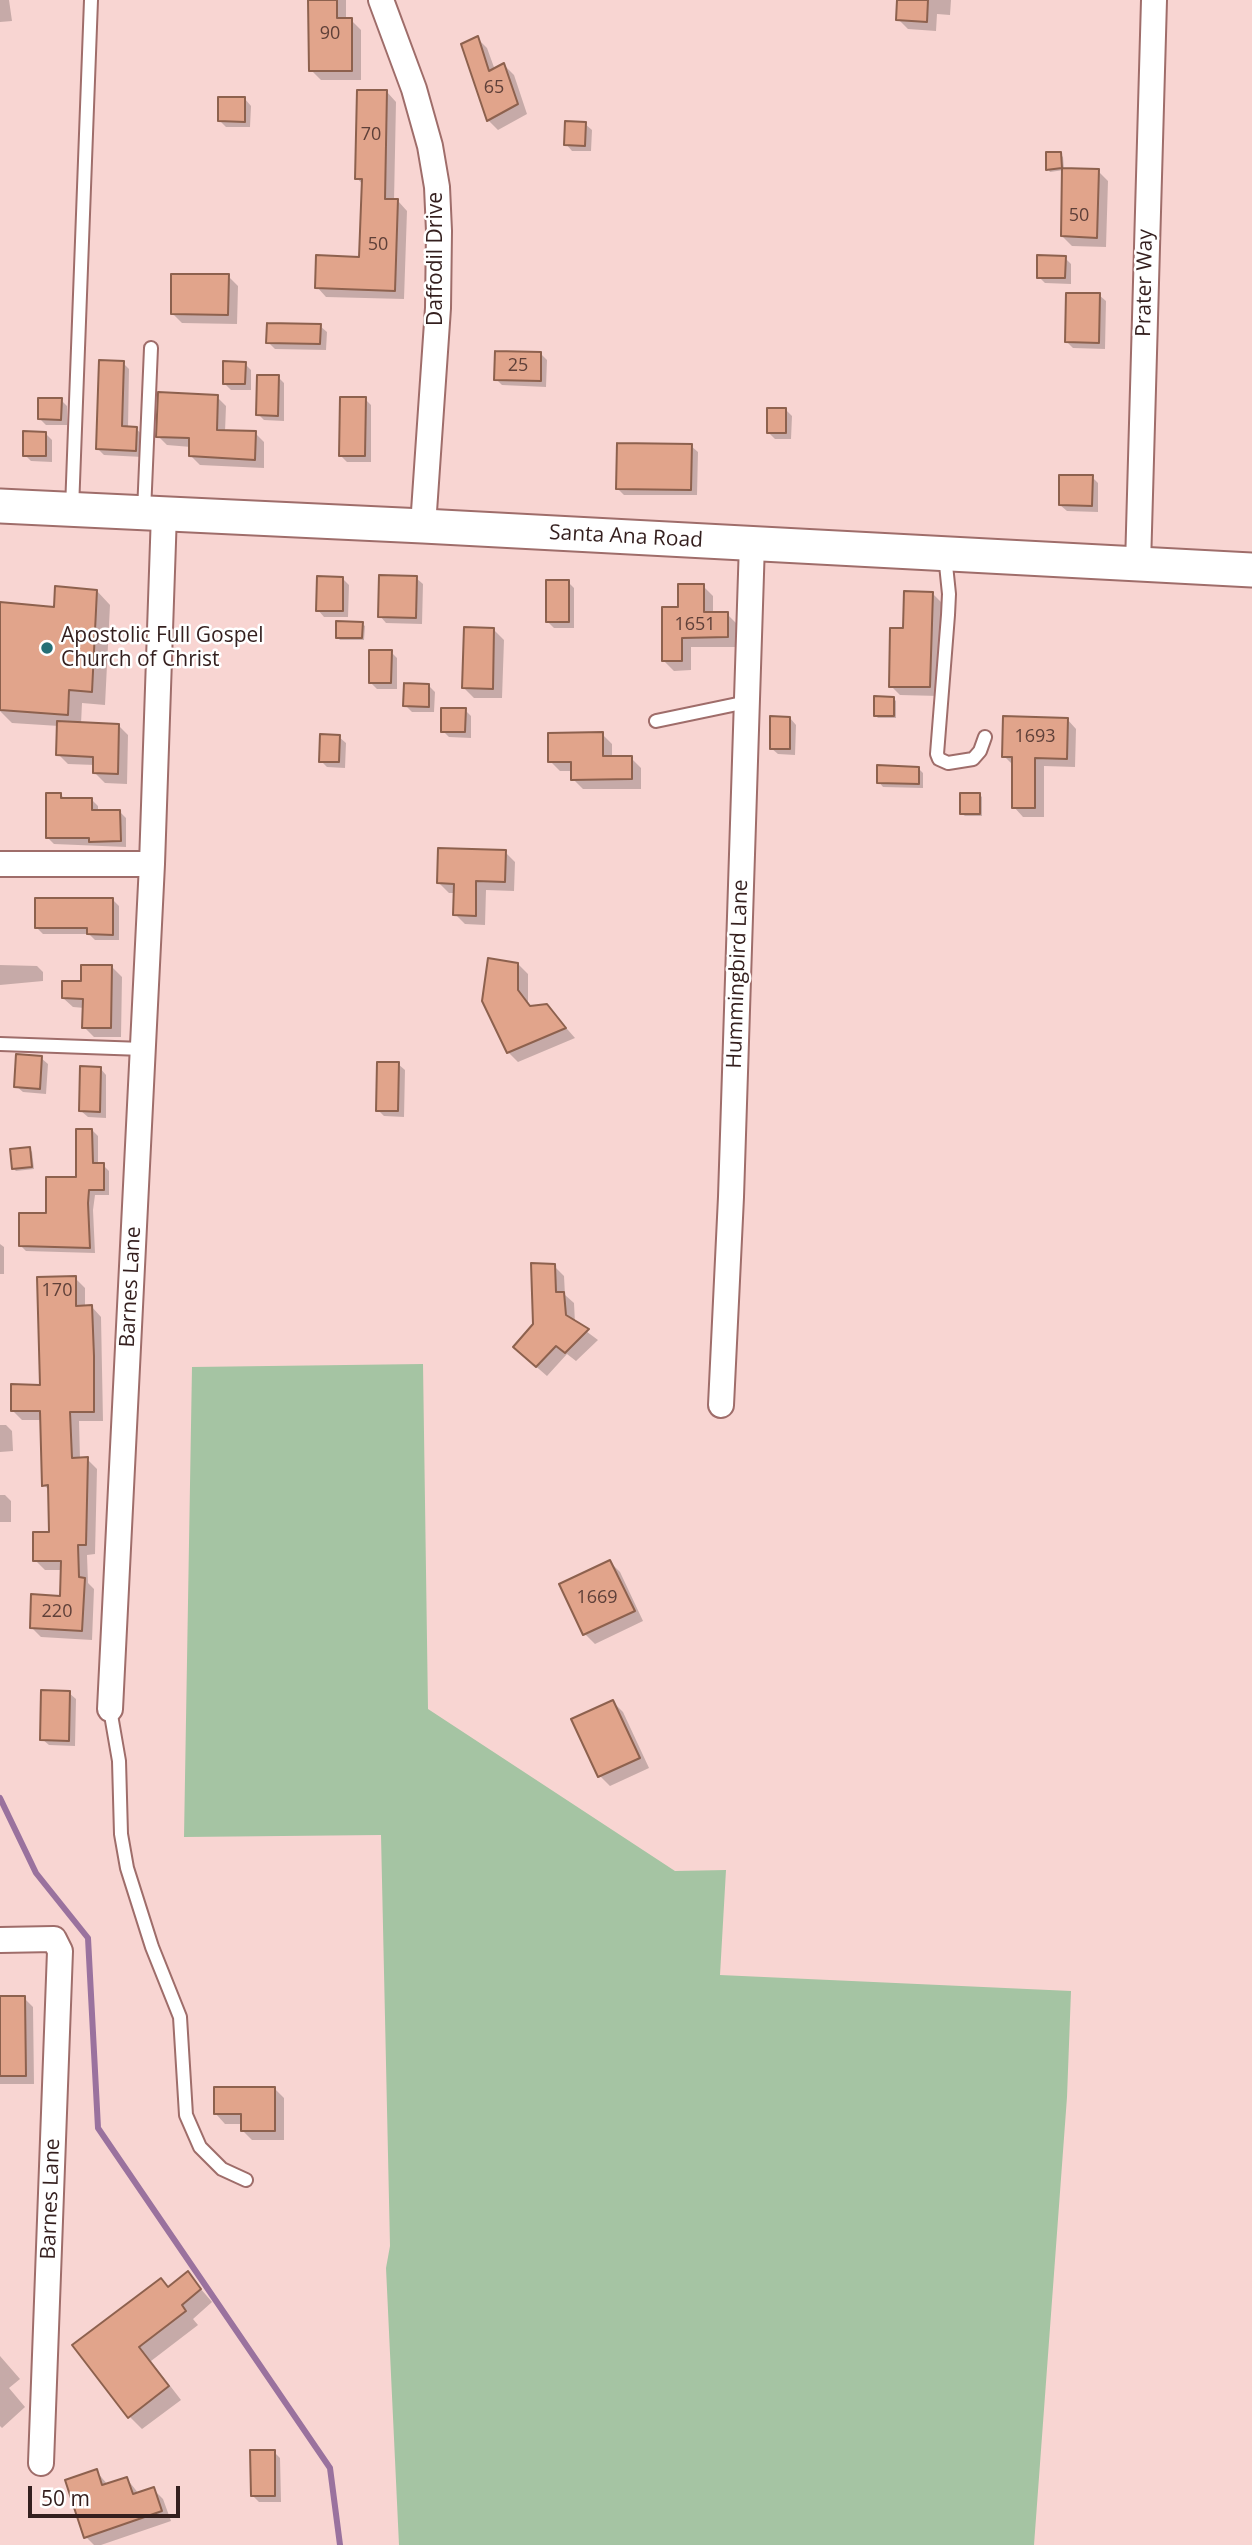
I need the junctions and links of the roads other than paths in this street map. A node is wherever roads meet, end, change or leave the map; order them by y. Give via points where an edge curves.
1 (91, 0) edge
2 (382, 0) edge
3 (1154, 0) edge
4 (150, 348) dead end
5 (0, 506) edge
6 (72, 510) junction
7 (154, 513) junction
8 (423, 526) junction
9 (752, 544) junction
10 (945, 554) junction
11 (1138, 565) junction
12 (1252, 570) edge
13 (747, 702) junction
14 (656, 721) dead end
15 (985, 737) dead end
16 (1, 863) edge
17 (152, 864) junction
18 (0, 1044) edge
19 (143, 1049) junction
20 (721, 1405) dead end
21 (110, 1709) joint
22 (0, 1940) edge
23 (246, 2180) dead end
24 (41, 2463) dead end

1 - 6 lane
2 - 8 street, Daffodil Drive via 414,89 437,187 438,308
3 - 11 street, Prater Way
4 - 7 lane
5 - 6 street, Santa Ana Road
6 - 7 street, Santa Ana Road
7 - 8 street, Santa Ana Road
7 - 17 street, Barnes Lane
8 - 9 street, Santa Ana Road
9 - 10 street, Santa Ana Road
9 - 13 street, Hummingbird Lane
10 - 11 street, Santa Ana Road
10 - 15 lane via 949,594 937,754 948,763 973,759
11 - 12 street, Santa Ana Road
13 - 14 lane
13 - 20 street, Hummingbird Lane
16 - 17 street
17 - 19 street, Barnes Lane
18 - 19 lane
19 - 21 street, Barnes Lane
21 - 23 lane via 127,1868 180,2017 186,2115 200,2147 222,2169
22 - 24 street, Barnes Lane via 54,1940 60,1951

